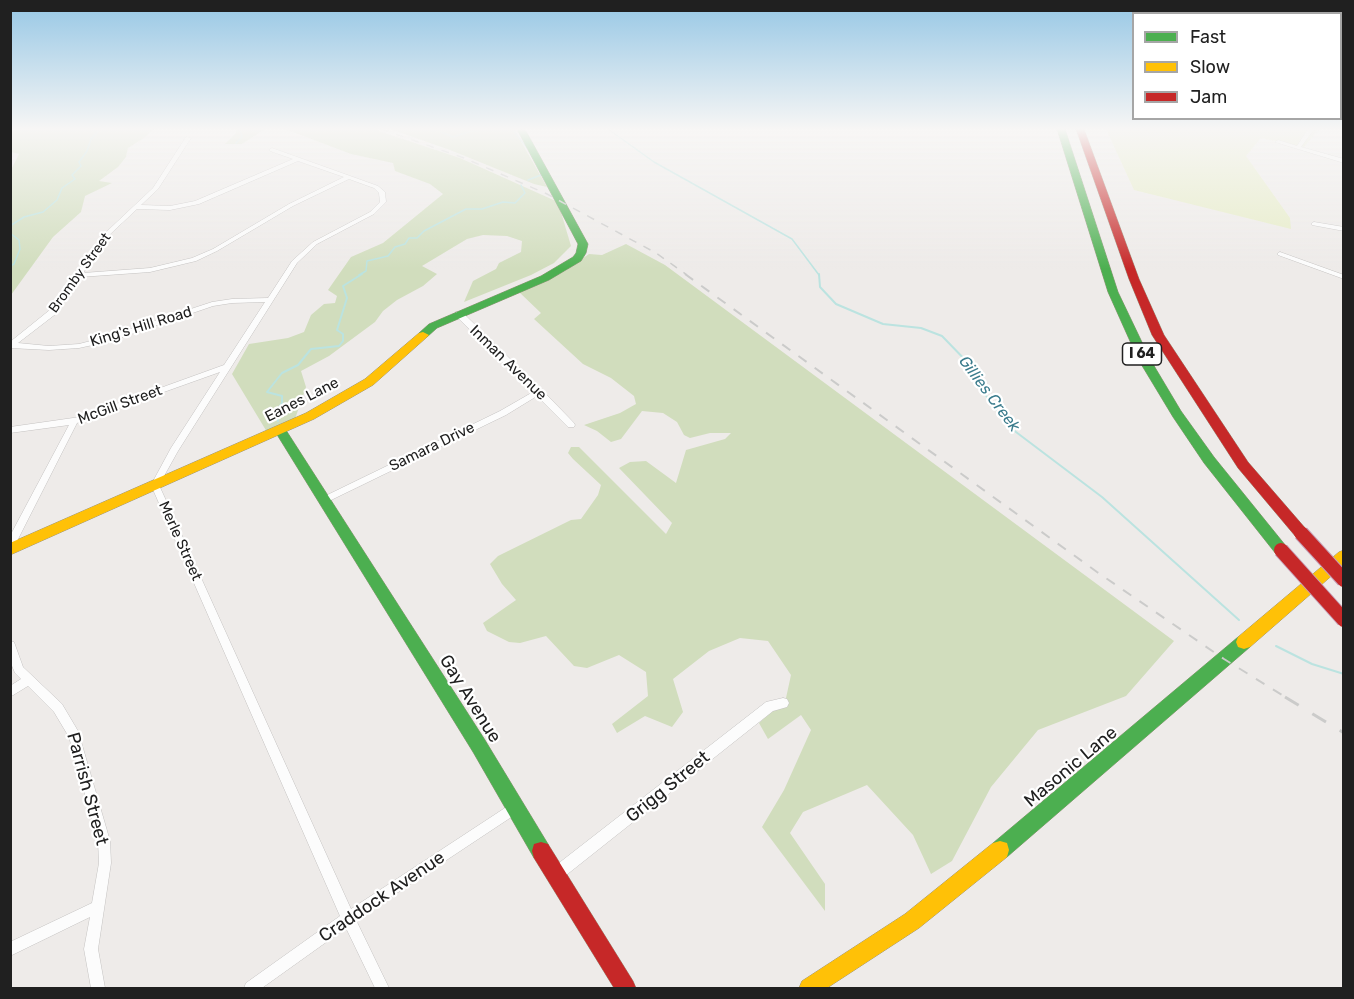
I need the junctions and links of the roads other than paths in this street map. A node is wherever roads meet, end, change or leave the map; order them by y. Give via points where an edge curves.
1 (164, 176) edge
2 (260, 176) edge
3 (345, 176) edge
4 (546, 176) edge
5 (1076, 176) edge
6 (1097, 176) edge
7 (349, 177) junction
8 (135, 207) junction
9 (1314, 224) dead end
10 (1344, 229) edge
11 (1280, 254) dead end
12 (78, 275) junction
13 (1344, 277) edge
14 (268, 300) junction
15 (459, 314) junction
16 (11, 346) edge
17 (226, 367) junction
18 (539, 392) junction
19 (74, 422) junction
20 (571, 425) dead end
21 (10, 430) edge
22 (280, 430) junction
23 (155, 485) junction
24 (324, 500) junction
25 (10, 548) edge
26 (1344, 556) edge
27 (1344, 580) edge
28 (1344, 620) edge
29 (10, 645) edge
30 (28, 680) junction
31 (10, 692) edge
32 (783, 704) dead end
33 (515, 808) junction
34 (555, 875) junction
35 (98, 907) junction
36 (348, 918) junction
37 (10, 949) edge
38 (98, 988) edge
39 (251, 988) edge
40 (382, 988) edge
41 (626, 988) edge
42 (809, 988) edge

1 - 8 street, Bromby Street
2 - 8 street via 197,203 171,208
3 - 7 street, Merle Street
4 - 15 main road, Eanes Lane via 583,244 581,253 568,266
5 - 28 main road, I 64, bridge via 1113,292 1144,359 1177,414 1281,550
6 - 27 main road, I 64, bridge via 1158,335 1243,465
7 - 12 street via 194,260 158,269
7 - 14 street, Merle Street via 379,189 384,195 381,204 372,213 305,250
8 - 12 street, Bromby Street via 104,237
9 - 10 street
11 - 13 street
12 - 16 street, Bromby Street via 50,315
14 - 16 street, King's Hill Road via 212,304 79,346
14 - 17 street, Merle Street
15 - 18 street, Inman Avenue
15 - 22 main road, Eanes Lane via 430,328 359,389
17 - 19 street, McGill Street
17 - 23 street, Merle Street
18 - 20 street, Inman Avenue
18 - 24 street, Samara Drive
19 - 21 street, McGill Street
19 - 25 street
22 - 23 main road, Eanes Lane
22 - 24 main road, Gay Avenue
23 - 25 main road, Eanes Lane
23 - 36 street, Merle Street
24 - 33 main road, Gay Avenue
26 - 42 main road, Masonic Lane via 975,872 912,921
29 - 30 street, Parrish Street via 19,670
30 - 31 street
30 - 35 street, Parrish Street via 58,708 74,735 104,841
32 - 34 street, Grigg Street via 770,706
33 - 34 main road, Gay Avenue
33 - 36 street, Craddock Avenue
34 - 41 main road, Gay Avenue
35 - 37 street
35 - 38 street, Parrish Street via 91,949
36 - 39 street, Craddock Avenue
36 - 40 street, Merle Street

